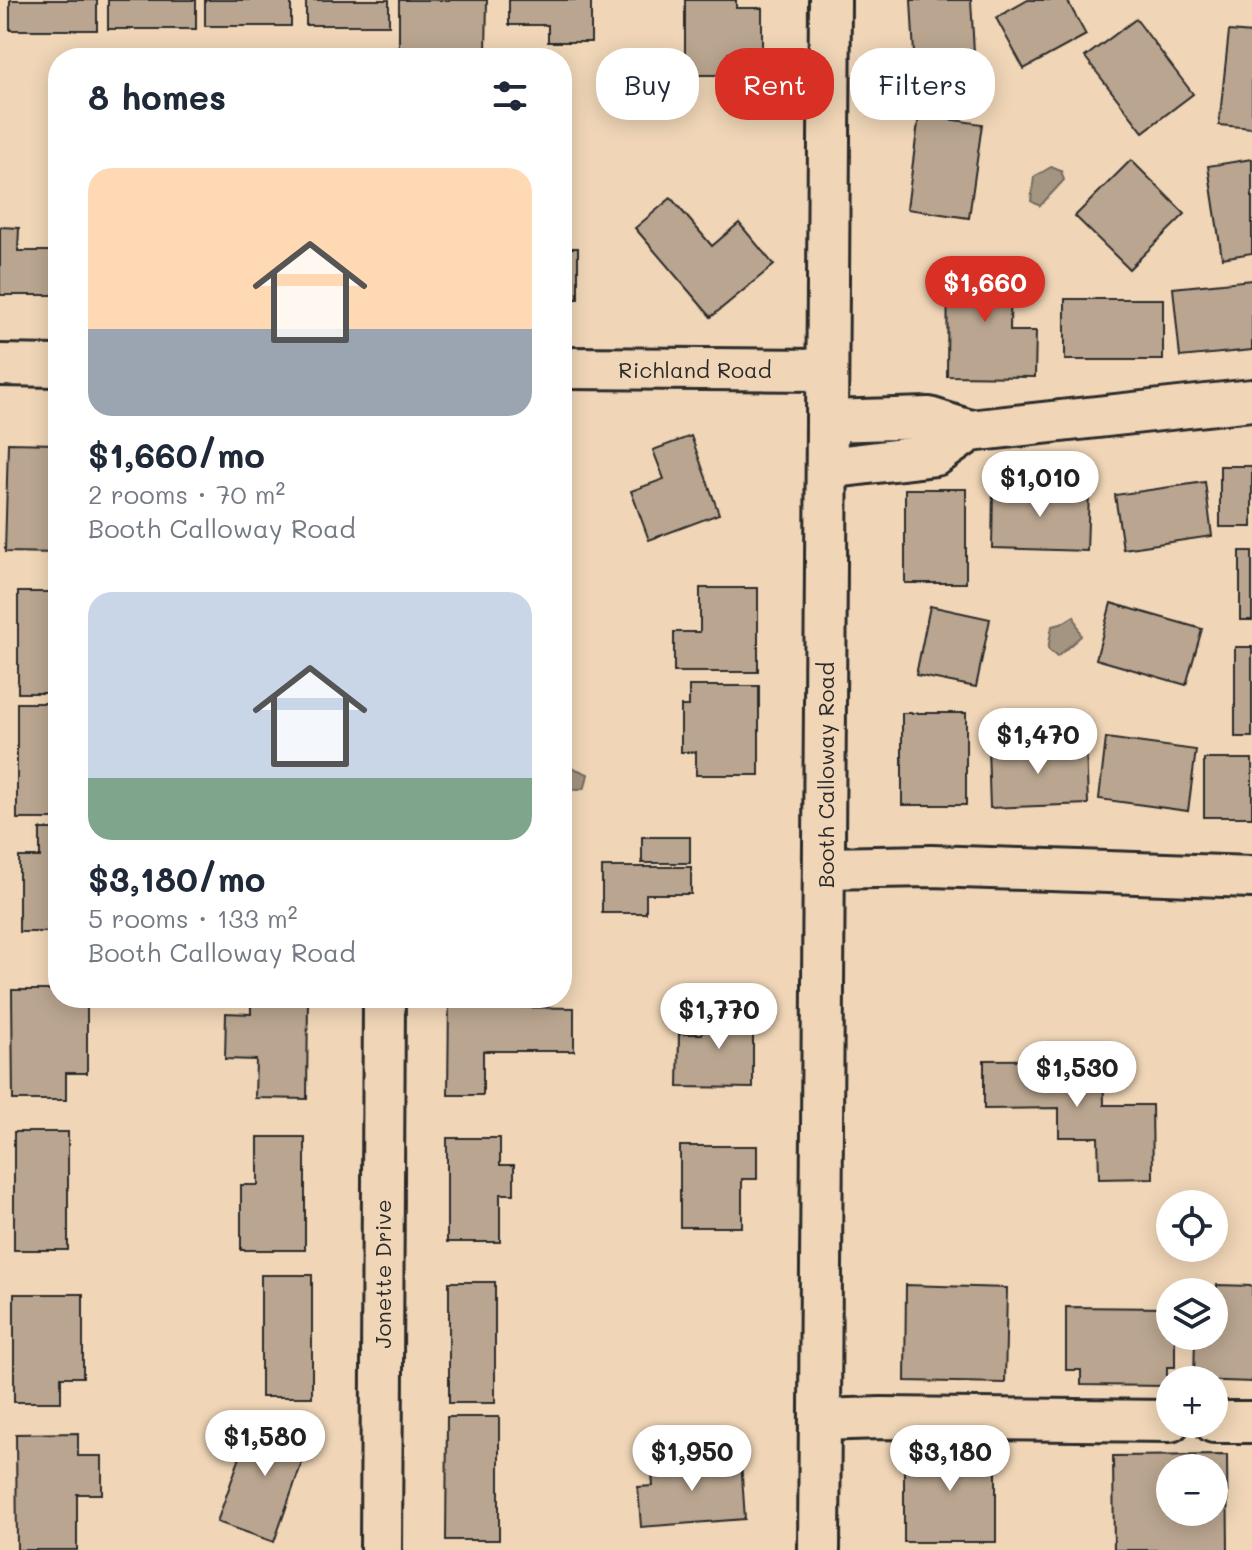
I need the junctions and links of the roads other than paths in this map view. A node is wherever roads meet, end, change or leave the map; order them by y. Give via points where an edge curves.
1 (830, 0) edge
2 (0, 365) edge
3 (48, 366) edge
4 (572, 368) edge
5 (827, 370) junction
6 (1252, 400) edge
7 (827, 421) junction
8 (970, 431) junction
9 (827, 468) junction
10 (824, 868) junction
11 (1252, 877) edge
12 (384, 1008) edge
13 (820, 1420) junction
14 (1156, 1421) edge
15 (1228, 1422) edge
16 (1252, 1422) edge
17 (381, 1550) edge
18 (819, 1550) edge

1 - 5 street, Booth Calloway Road
2 - 3 street
4 - 5 street, Richland Road
5 - 7 street, Booth Calloway Road
6 - 8 street
7 - 8 street via 929,418
7 - 9 street, Booth Calloway Road
8 - 9 street via 936,455
9 - 10 street, Booth Calloway Road
10 - 11 street via 931,866
10 - 13 street, Booth Calloway Road
12 - 17 street, Jonette Drive
13 - 14 street
13 - 18 street, Booth Calloway Road
15 - 16 street

